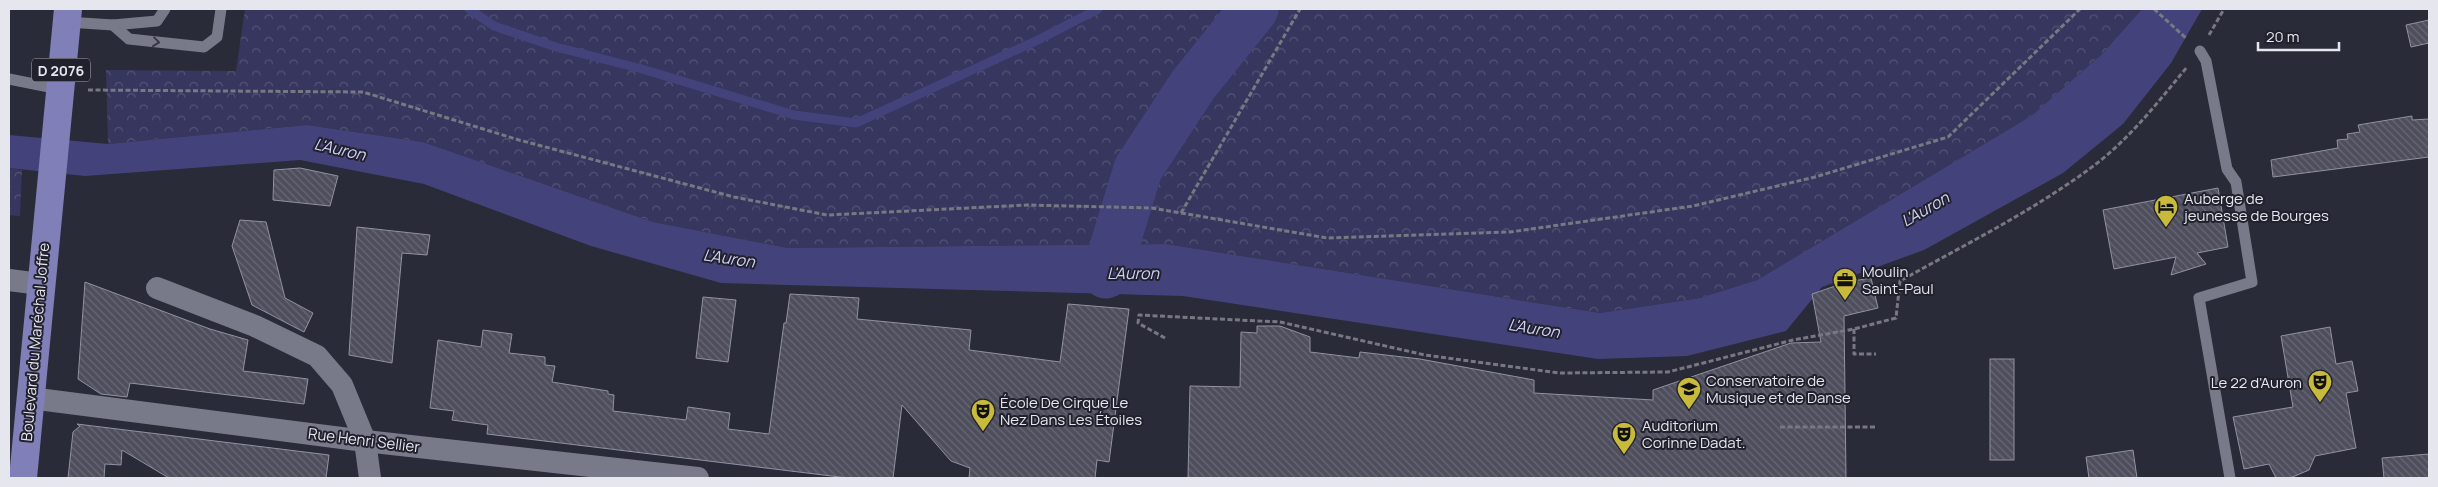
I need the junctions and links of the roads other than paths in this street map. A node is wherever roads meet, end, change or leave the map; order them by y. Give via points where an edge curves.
1 (165, 9) edge
2 (221, 9) edge
3 (67, 16) edge
4 (113, 25) junction
5 (2200, 51) road end
6 (9, 79) edge
7 (59, 89) junction
8 (9, 280) edge
9 (40, 284) junction
10 (157, 288) dead end
11 (30, 398) junction
12 (365, 441) junction
13 (18, 470) edge
14 (370, 478) edge
15 (698, 478) edge
16 (2230, 478) edge

1 - 4 lane via 157,21
4 -> 2 lane via 129,39 204,47 217,37
3 - 4 lane
3 - 7 main road, D 2076
5 - 16 lane via 2206,61 2227,169 2236,182 2252,282 2199,298
6 - 7 lane
7 - 9 main road, Boulevard du Maréchal Joffre / D 2076
8 - 9 street
9 - 11 main road, Boulevard du Maréchal Joffre / D 2076
10 - 12 street via 255,326 317,356 342,385
11 - 12 street, Rue Henri Sellier
11 - 13 main road, Boulevard du Maréchal Joffre / D 2076
12 - 14 street
12 - 15 street, Rue Henri Sellier

